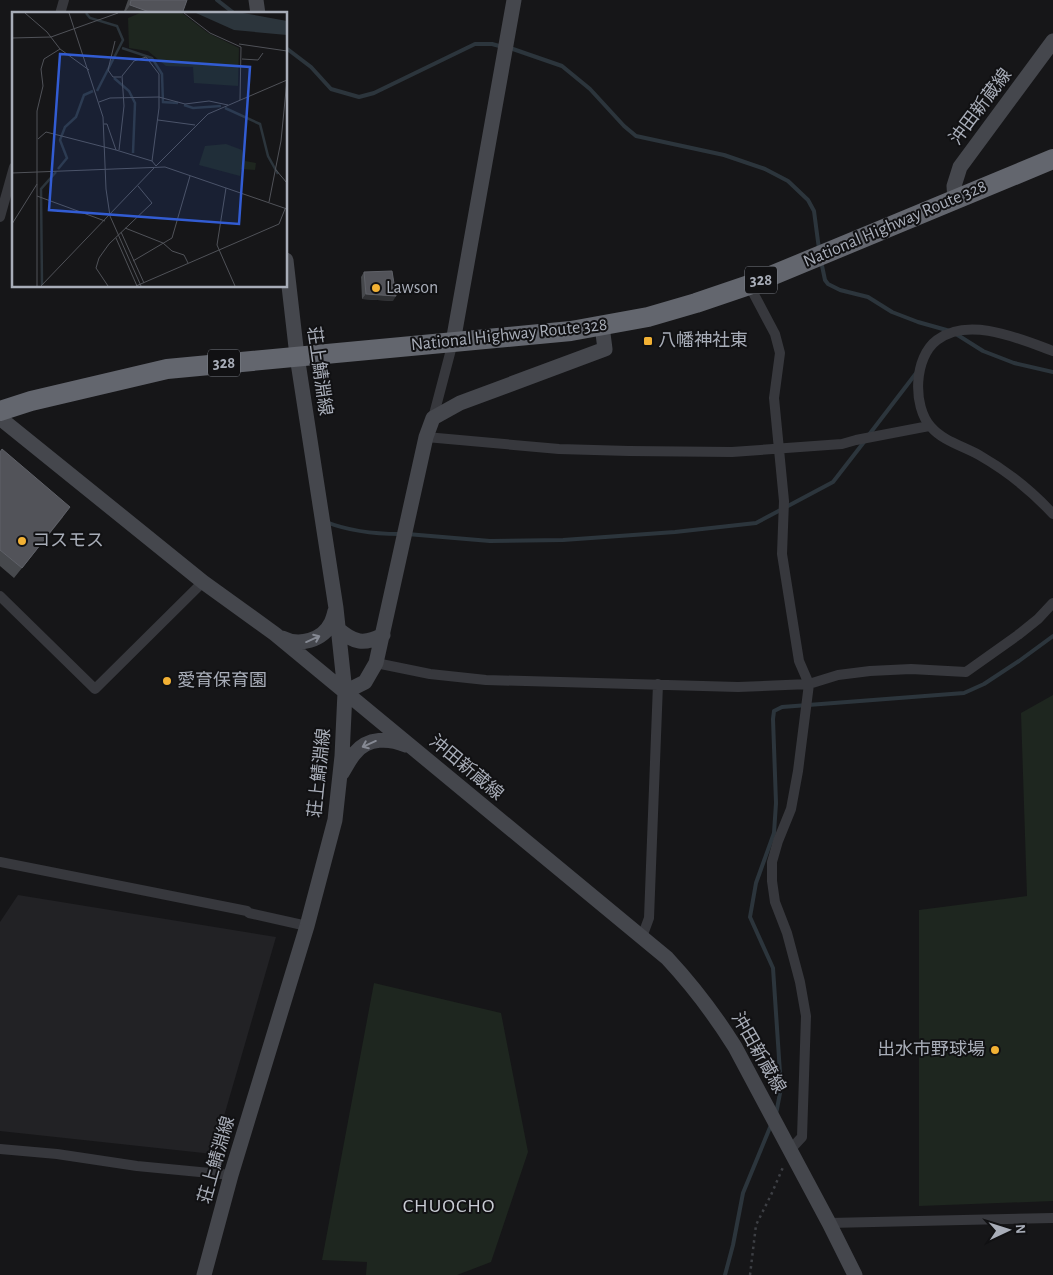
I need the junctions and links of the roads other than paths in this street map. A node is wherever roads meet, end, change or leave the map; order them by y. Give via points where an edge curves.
1 (514, 0) edge
2 (1053, 41) edge
3 (1053, 159) edge
4 (12, 174) edge
5 (955, 200) junction
6 (0, 217) edge
7 (288, 277) edge
8 (749, 285) junction
9 (602, 326) junction
10 (453, 342) junction
11 (1053, 351) edge
12 (297, 356) junction
13 (0, 411) edge
14 (0, 418) edge
15 (433, 418) junction
16 (929, 426) junction
17 (426, 438) junction
18 (778, 448) junction
19 (1053, 514) edge
20 (203, 582) junction
21 (0, 596) edge
22 (1053, 603) edge
23 (336, 608) junction
24 (338, 629) junction
25 (274, 634) junction
26 (383, 635) junction
27 (376, 663) junction
28 (658, 684) junction
29 (809, 684) junction
30 (345, 692) junction
31 (412, 747) junction
32 (340, 777) junction
33 (0, 862) edge
34 (307, 926) junction
35 (642, 937) junction
36 (0, 1149) edge
37 (790, 1150) junction
38 (231, 1175) junction
39 (1053, 1218) edge
40 (829, 1222) junction
41 (204, 1275) edge
42 (855, 1275) edge

1 - 10 main road
2 - 5 main road, 沖田新蔵線 via 960,167 954,186
3 - 5 highway, National Highway Route 328 / 328
4 - 6 street
5 - 8 highway, National Highway Route 328 / 328
7 - 12 main road, 荘上鯖淵線
8 - 9 highway, National Highway Route 328 / 328 via 657,314
8 - 18 street via 775,334 780,353 774,398
9 - 10 highway, National Highway Route 328 / 328
9 - 15 main road via 605,349 460,403
10 - 12 highway, National Highway Route 328 / 328
10 - 15 street
11 - 16 street via 981,330 963,329 937,340 926,351 920,368 918,391
12 - 13 highway, National Highway Route 328 / 328 via 167,369
12 - 23 main road, 荘上鯖淵線
14 - 20 main road
15 - 17 main road
16 - 18 street via 842,444
16 - 19 street via 1014,477
17 - 18 street via 558,449 732,452
17 - 26 main road
18 - 29 street via 784,501 784,576 799,661
20 - 21 street via 95,689
20 - 25 main road
22 - 29 street via 1018,636 966,672 870,671 838,675
23 - 24 main road, 荘上鯖淵線
25 -> 23 main road via 289,642 305,642 320,636 331,624
24 - 26 main road via 354,640 372,641
24 - 30 main road, 荘上鯖淵線
25 - 30 main road, 沖田新蔵線
26 - 27 main road
27 - 28 street via 430,674 486,680
27 - 30 main road via 365,682
28 - 29 street via 738,687
28 - 35 street via 649,918
29 - 37 street via 791,809 772,862 775,902 787,933 806,1016 802,1137
30 - 31 main road, 沖田新蔵線
30 - 32 main road, 荘上鯖淵線
31 -> 32 main road via 393,739 372,742 355,752
31 - 35 main road, 沖田新蔵線
32 - 34 main road, 荘上鯖淵線 via 335,820
33 - 34 street
34 - 38 main road, 荘上鯖淵線
35 - 37 main road, 沖田新蔵線 via 673,964 718,1020
36 - 38 street
37 - 40 main road, 沖田新蔵線
38 - 41 main road, 荘上鯖淵線
39 - 40 street
40 - 42 main road, 沖田新蔵線

